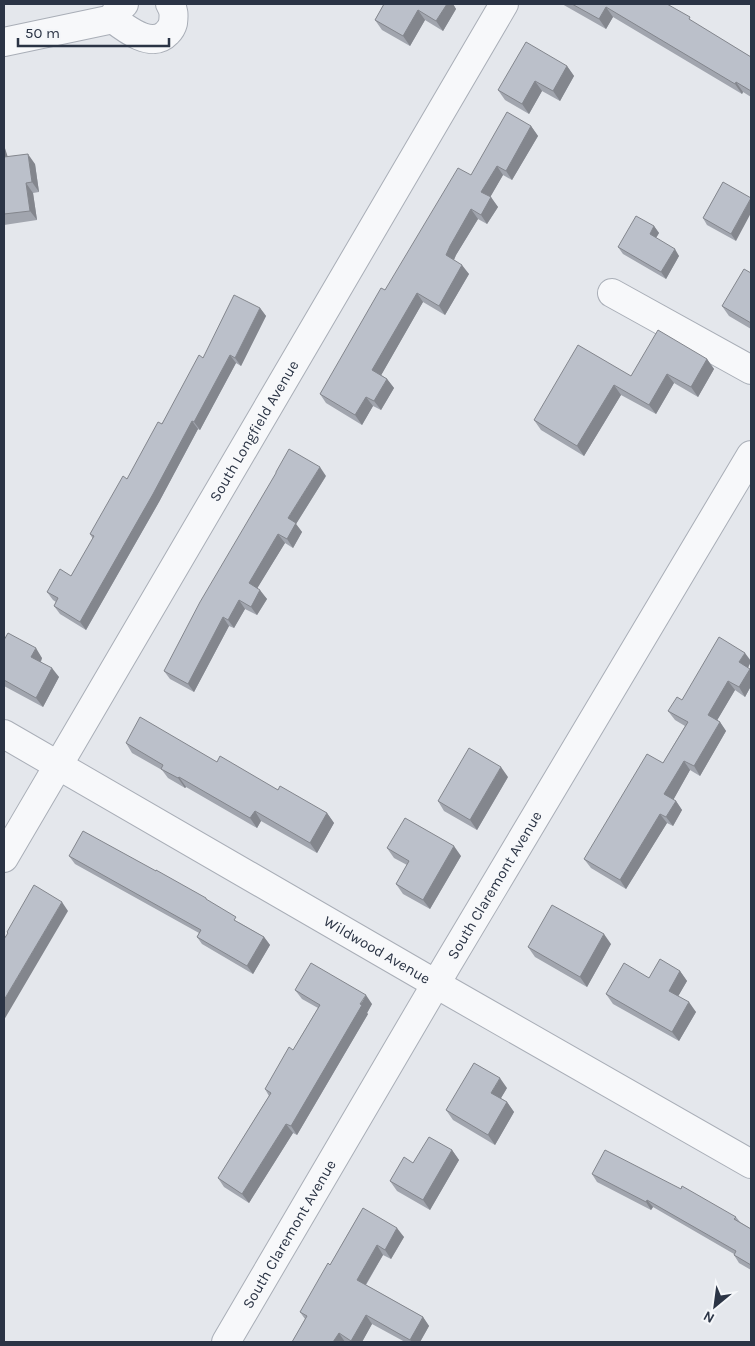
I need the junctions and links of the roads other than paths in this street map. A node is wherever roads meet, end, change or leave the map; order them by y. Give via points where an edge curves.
1 (170, 4) edge
2 (504, 4) edge
3 (118, 11) edge
4 (4, 42) edge
5 (612, 293) dead end
6 (751, 370) edge
7 (751, 455) edge
8 (4, 734) edge
9 (58, 765) junction
10 (4, 858) edge
11 (436, 984) junction
12 (751, 1164) edge
13 (226, 1342) edge

1 - 3 street via 174,15 172,26 165,35 155,39 127,30
2 - 9 street, South Longfield Avenue
3 - 4 street
5 - 6 street
7 - 11 street, South Claremont Avenue
8 - 9 street, Wildwood Avenue
9 - 10 street, South Longfield Avenue
9 - 11 street, Wildwood Avenue
11 - 12 street, Wildwood Avenue
11 - 13 street, South Claremont Avenue

